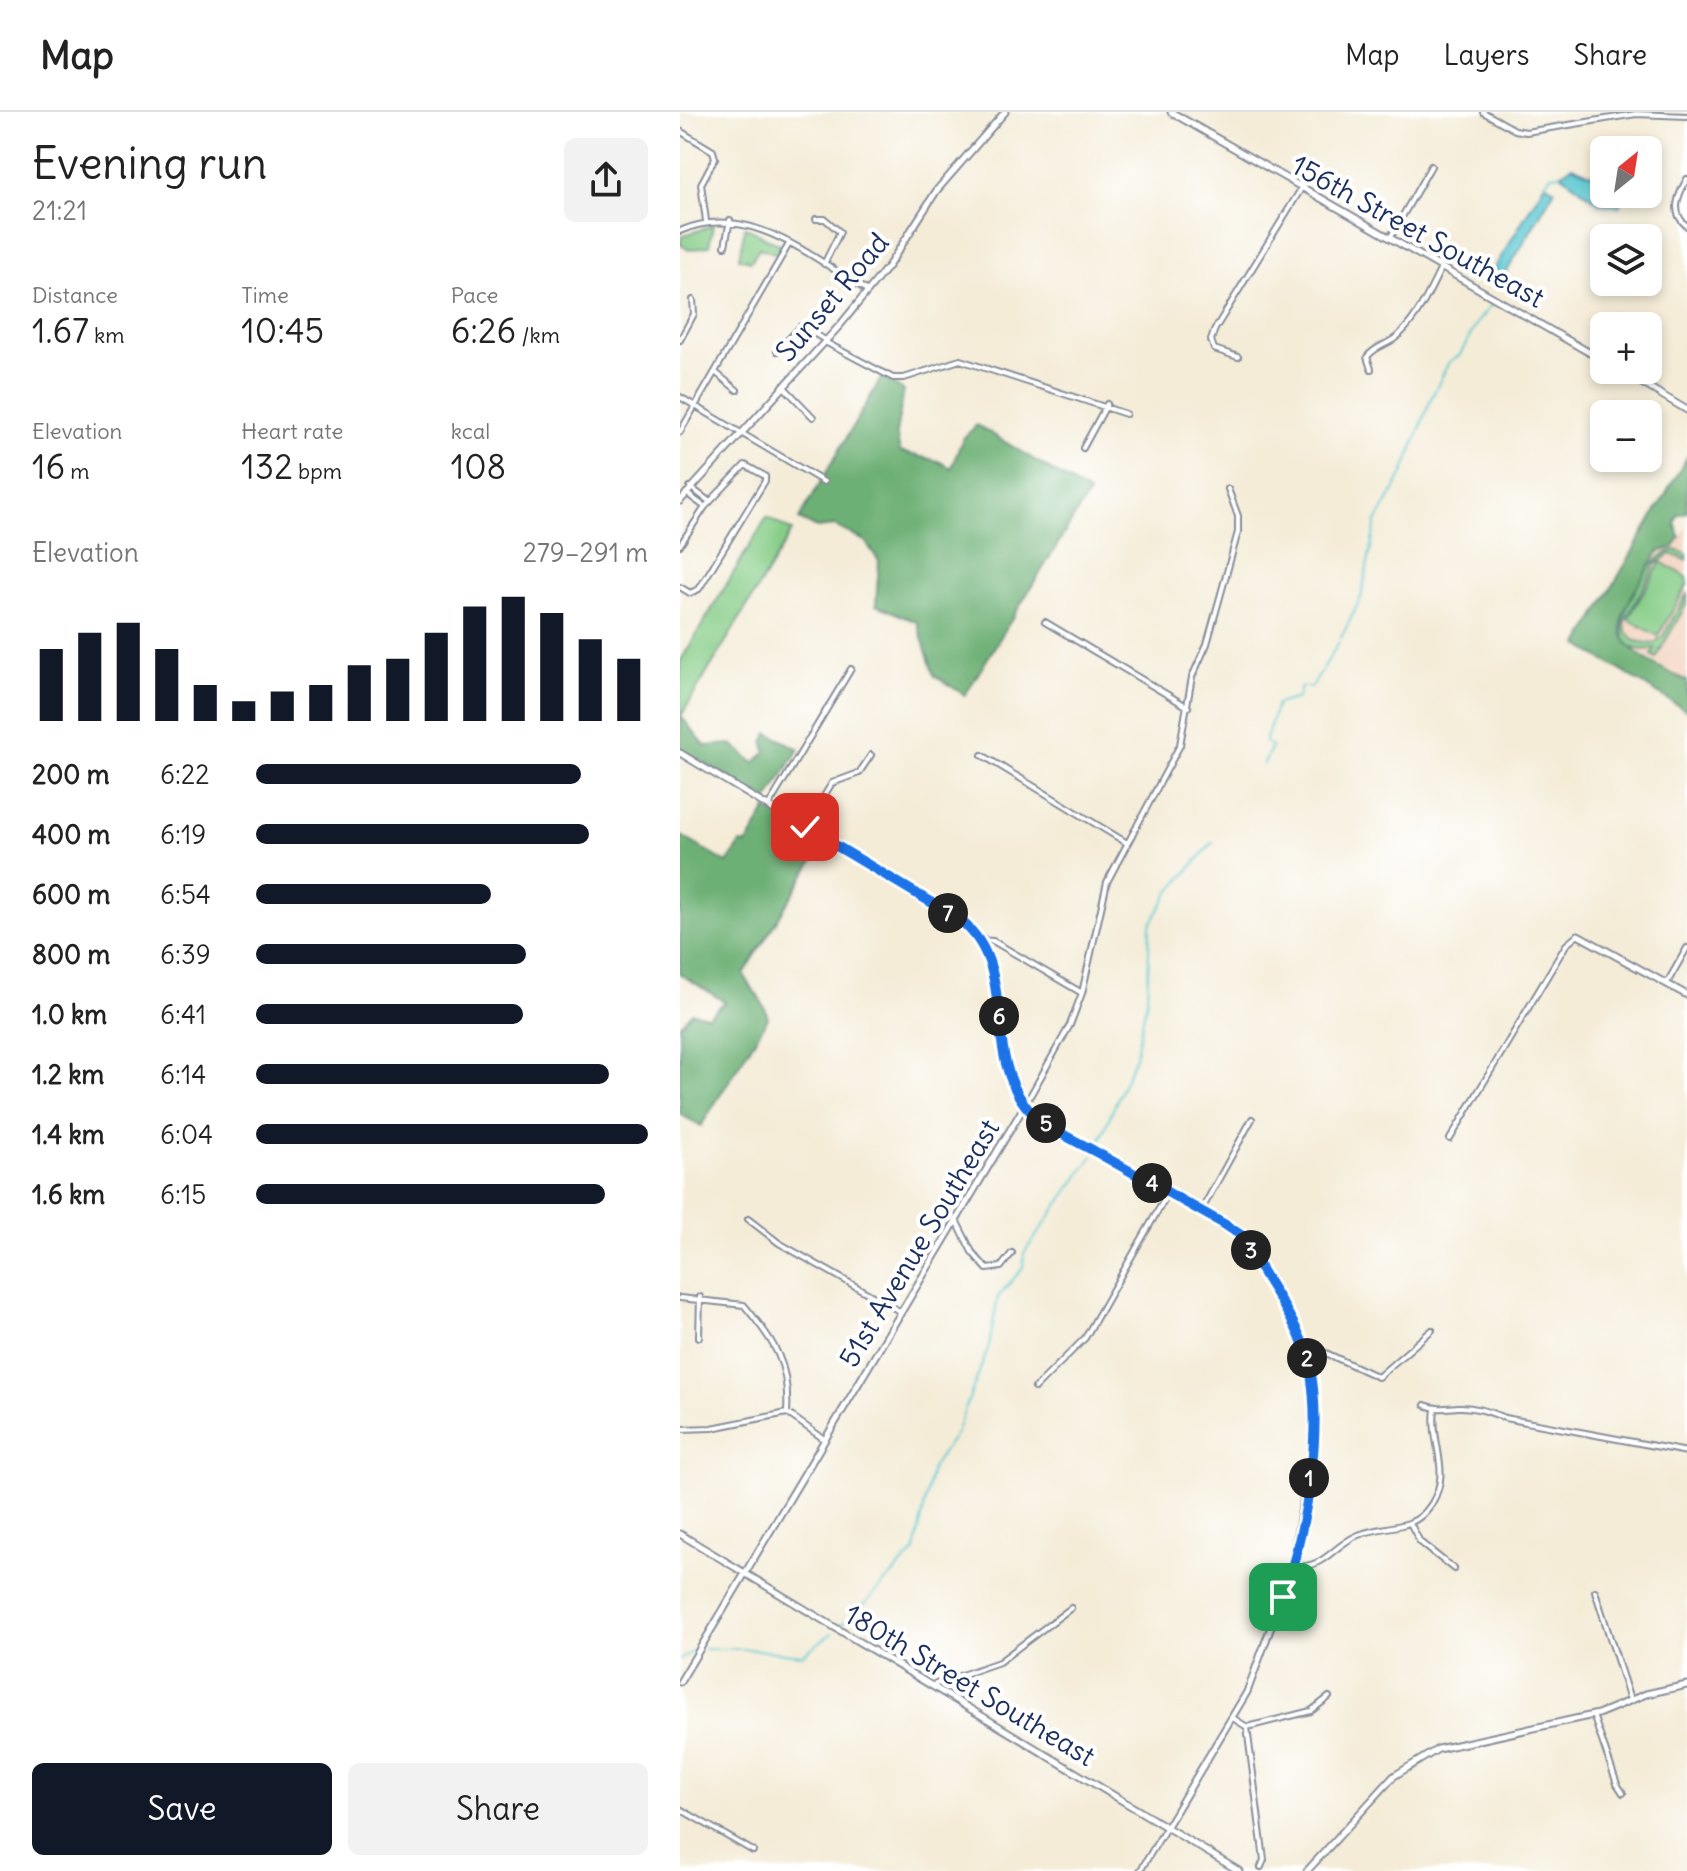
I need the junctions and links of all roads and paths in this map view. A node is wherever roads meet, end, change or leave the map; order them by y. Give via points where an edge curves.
1 (991, 112) edge
2 (1005, 112) edge
3 (1171, 112) edge
4 (1483, 112) edge
5 (1594, 112) edge
6 (1636, 113) edge
7 (1687, 116) edge
8 (998, 119) junction
9 (1594, 119) junction
10 (680, 131) edge
11 (1431, 166) dead end
12 (1687, 179) edge
13 (1301, 189) junction
14 (816, 219) dead end
15 (730, 220) junction
16 (706, 221) junction
17 (1687, 226) edge
18 (680, 231) edge
19 (1390, 238) junction
20 (789, 244) junction
21 (725, 246) dead end
22 (824, 265) junction
23 (1441, 268) junction
24 (868, 291) junction
25 (693, 300) dead end
26 (680, 340) edge
27 (826, 342) junction
28 (777, 351) dead end
29 (1590, 353) edge
30 (1238, 357) dead end
31 (1371, 369) dead end
32 (715, 372) junction
33 (1643, 384) edge
34 (783, 386) junction
35 (737, 390) dead end
36 (680, 397) edge
37 (1107, 404) junction
38 (695, 406) junction
39 (1687, 410) edge
40 (1126, 414) dead end
41 (813, 417) dead end
42 (681, 428) edge
43 (739, 432) junction
44 (1083, 448) dead end
45 (824, 482) dead end
46 (1228, 489) dead end
47 (688, 490) junction
48 (680, 501) edge
49 (710, 502) junction
50 (705, 507) junction
51 (680, 545) edge
52 (680, 587) edge
53 (1045, 622) dead end
54 (851, 669) dead end
55 (1188, 707) junction
56 (680, 753) edge
57 (871, 755) dead end
58 (982, 755) dead end
59 (769, 805) junction
60 (805, 827) junction
61 (1127, 843) junction
62 (1578, 935) joint
63 (980, 940) junction
64 (1687, 948) edge
65 (1667, 983) junction
66 (1082, 993) junction
67 (1687, 995) edge
68 (1025, 1105) junction
69 (1252, 1119) dead end
70 (1450, 1139) dead end
71 (1168, 1192) junction
72 (1201, 1211) junction
73 (748, 1219) dead end
74 (956, 1220) junction
75 (1012, 1253) dead end
76 (700, 1297) junction
77 (680, 1298) edge
78 (901, 1312) junction
79 (1432, 1330) dead end
80 (699, 1337) dead end
81 (1305, 1349) junction
82 (1035, 1388) dead end
83 (1425, 1405) dead end
84 (1435, 1409) junction
85 (787, 1413) junction
86 (680, 1429) edge
87 (824, 1439) junction
88 (1687, 1452) edge
89 (1410, 1523) junction
90 (680, 1534) edge
91 (1292, 1567) junction
92 (1454, 1569) dead end
93 (746, 1572) junction
94 (1595, 1591) dead end
95 (1071, 1608) dead end
96 (680, 1682) edge
97 (933, 1685) junction
98 (1687, 1685) edge
99 (1329, 1697) dead end
100 (1630, 1700) junction
101 (1593, 1715) junction
102 (1233, 1718) junction
103 (1247, 1727) junction
104 (1623, 1793) dead end
105 (680, 1809) edge
106 (1166, 1828) junction
107 (753, 1851) dead end
108 (1261, 1867) dead end
109 (1140, 1871) edge
110 (1239, 1871) edge
111 (1307, 1871) edge

1 - 8 street
2 - 8 street, Sunset Road
3 - 13 street, 156th Street Southeast
4 - 9 street via 1515,130
5 - 9 street
6 - 7 street
6 - 9 street
8 - 24 street, Sunset Road via 937,190
10 - 16 street via 713,151 715,158 701,184
11 - 19 street
12 - 17 street via 1676,206
13 - 19 street, 156th Street Southeast
13 - 30 street via 1215,329 1214,349
14 - 22 street via 825,219 840,232
15 - 16 street
15 - 20 street
15 - 21 street
16 - 18 street
19 - 23 street, 156th Street Southeast
20 - 22 street
20 - 32 street
22 - 24 street
23 - 29 street, 156th Street Southeast
23 - 31 street via 1397,338 1367,357
24 - 27 street, Sunset Road
25 - 26 street via 694,314
27 - 28 street via 801,326
27 - 34 street, Sunset Road
27 - 37 street via 893,378 960,360
32 - 35 street
32 - 38 street
33 - 39 street
34 - 41 street
34 - 43 street, Sunset Road
36 - 38 street
37 - 40 street
37 - 44 street
38 - 42 street
38 - 43 street
43 - 45 street
43 - 47 street, Sunset Road
46 - 55 street, 51st Avenue Southeast via 1238,532 1207,644 1192,677
47 - 48 street, Sunset Road
47 - 49 street
47 - 50 street
49 - 50 street
49 - 52 street via 745,465 765,476 716,564 693,593
50 - 51 street
53 - 55 street
54 - 59 street
55 - 61 street, 51st Avenue Southeast via 1172,764
56 - 59 street
57 - 60 street via 859,773 832,783
58 - 61 street
59 - 60 street
60 - 63 street via 954,916
61 - 66 street, 51st Avenue Southeast via 1107,882
62 - 65 street
62 - 70 street via 1566,945
63 - 66 street via 993,941
63 - 68 street via 994,977 1004,1058
64 - 65 street
65 - 67 street
66 - 68 street, 51st Avenue Southeast
68 - 71 street
68 - 74 street, 51st Avenue Southeast
69 - 72 street
71 - 72 street
71 - 82 street via 1085,1338
72 - 81 street via 1244,1237
73 - 78 street via 779,1243
74 - 75 street via 987,1269 1001,1267
74 - 78 street, 51st Avenue Southeast
76 - 77 street
76 - 80 street
76 - 85 street via 744,1305 757,1320 784,1361
78 - 87 street, 51st Avenue Southeast
79 - 81 street via 1378,1377 1315,1348
81 - 91 street via 1313,1391 1311,1459
83 - 84 street
84 - 88 street via 1489,1412
84 - 89 street via 1436,1444 1443,1464 1440,1489 1425,1513
85 - 86 street
85 - 87 street
87 - 93 street, 51st Avenue Southeast
89 - 91 street via 1365,1532 1319,1564
89 - 92 street via 1420,1542
90 - 93 street, 180th Street Southeast
91 - 102 street
93 - 96 street, 51st Avenue Southeast
93 - 97 street, 180th Street Southeast
94 - 100 street
95 - 97 street via 999,1662
97 - 106 street, 180th Street Southeast
98 - 100 street
99 - 103 street via 1311,1711
100 - 101 street
101 - 104 street
101 - 111 street via 1426,1755 1394,1776
102 - 103 street
102 - 106 street
103 - 108 street
105 - 107 street
106 - 109 street
106 - 110 street, 180th Street Southeast

